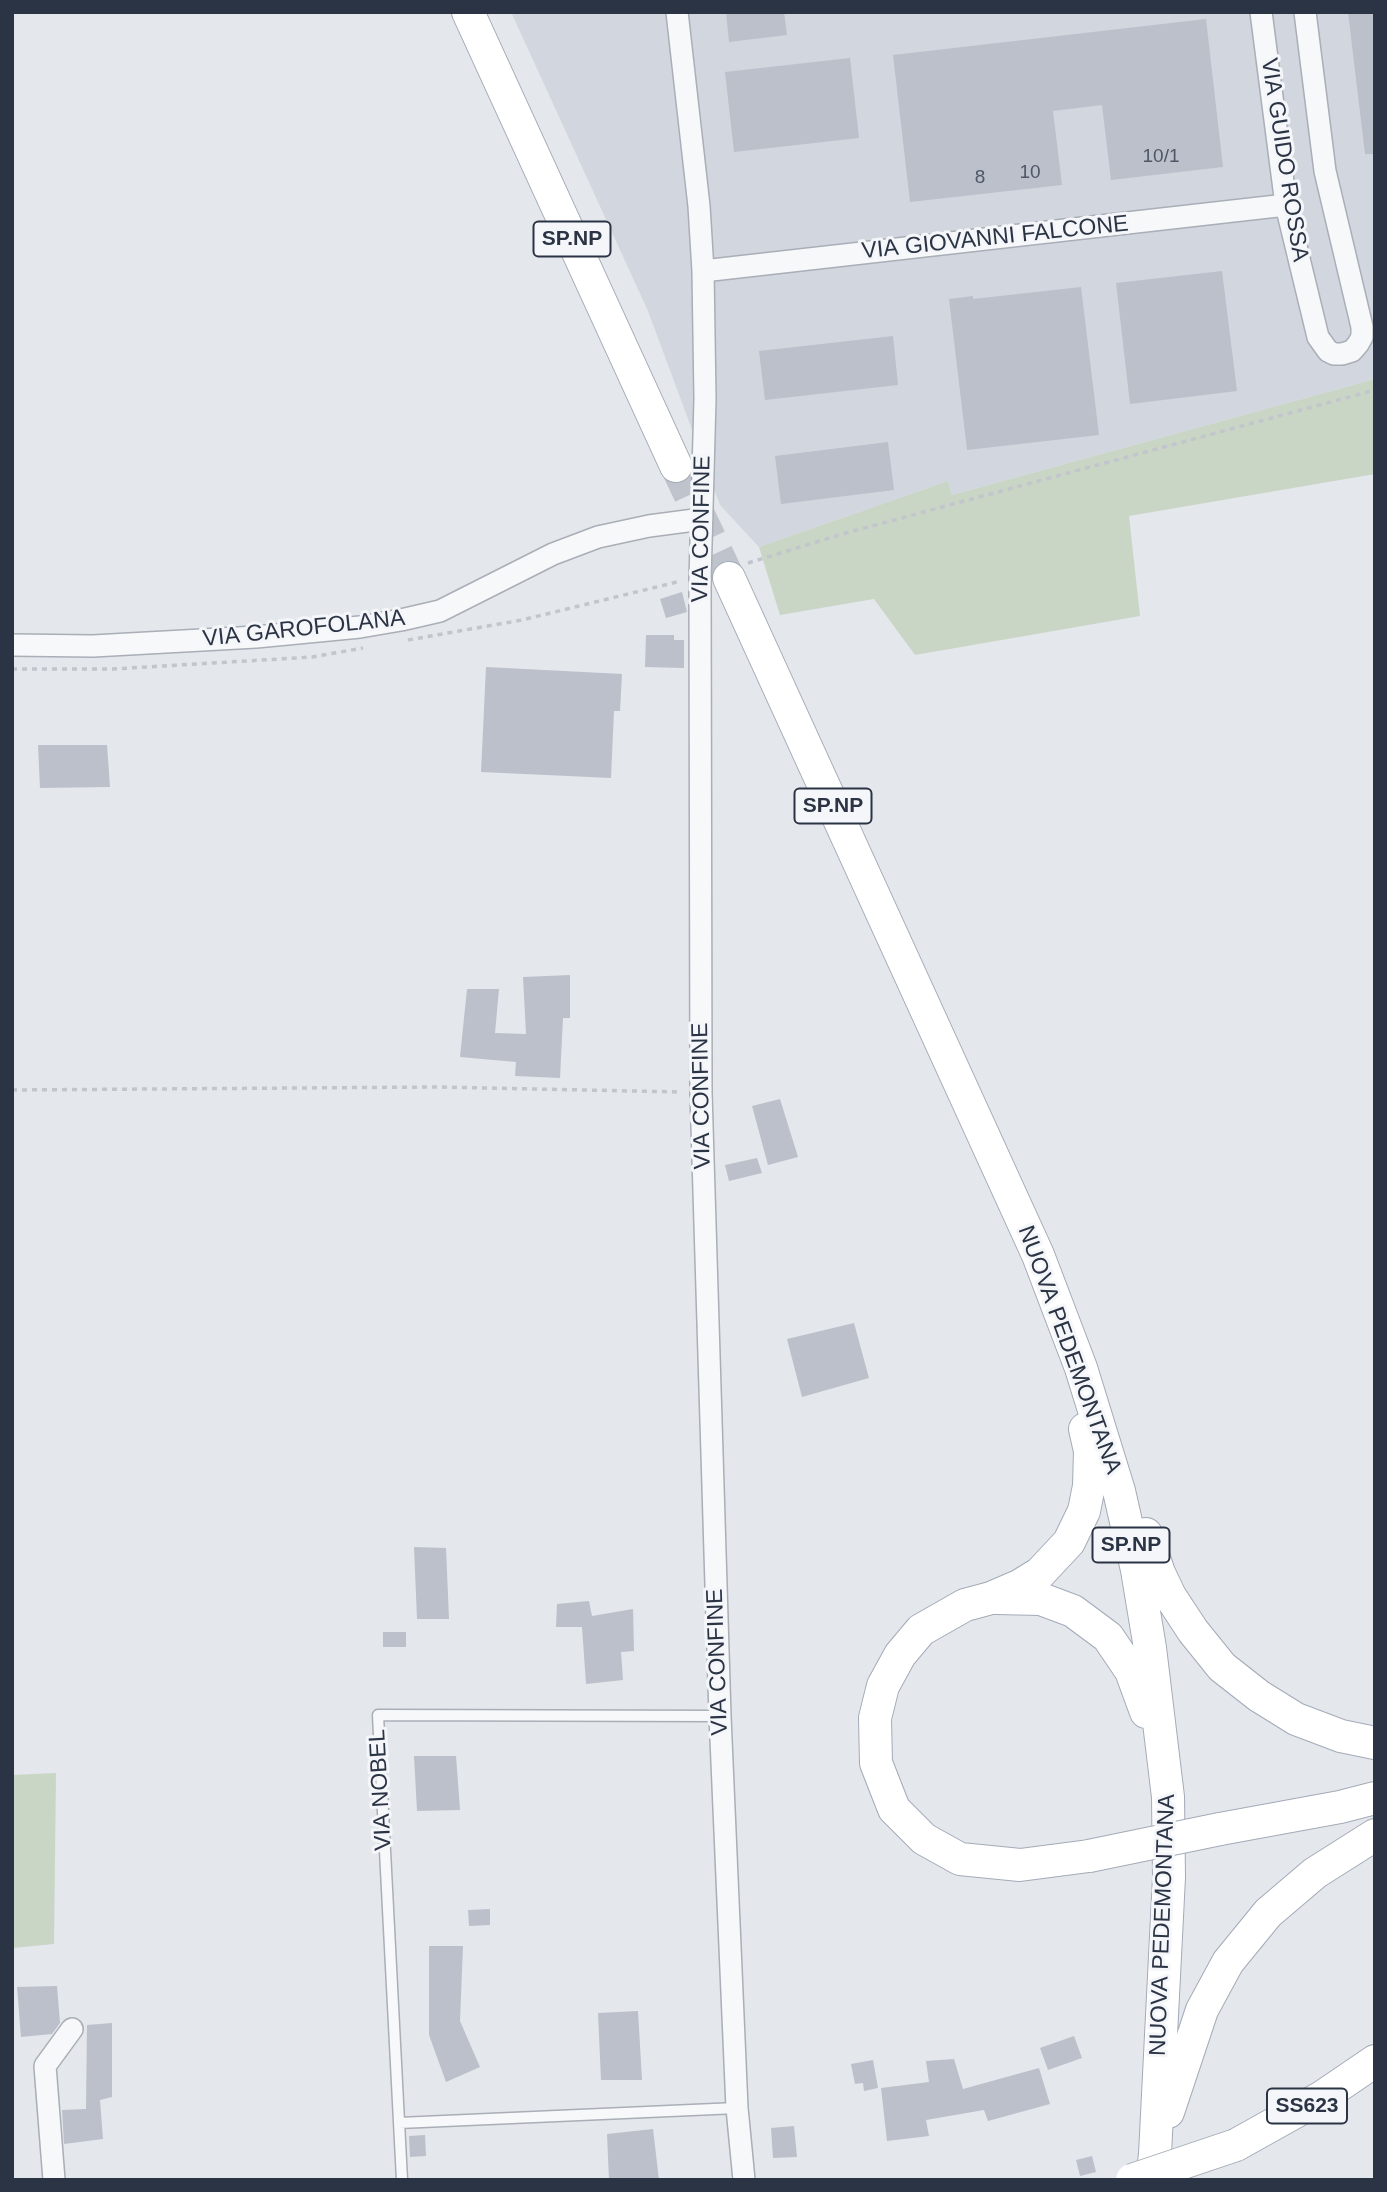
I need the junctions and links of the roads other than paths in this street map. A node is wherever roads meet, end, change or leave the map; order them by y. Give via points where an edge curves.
1 (468, 12) edge
2 (677, 12) edge
3 (1261, 12) edge
4 (1305, 12) edge
5 (1286, 205) junction
6 (703, 271) junction
7 (676, 466) tunnel mouth
8 (702, 519) junction
9 (735, 572) tunnel mouth
10 (12, 645) edge
11 (938, 1035) junction
12 (1056, 1302) junction
13 (991, 1598) junction
14 (720, 1716) junction
15 (1375, 1743) edge
16 (1168, 1797) junction
17 (1375, 1798) edge
18 (1375, 1835) edge
19 (72, 2029) dead end
20 (1375, 2061) edge
21 (737, 2108) junction
22 (398, 2123) junction
23 (1153, 2167) edge
24 (54, 2180) edge
25 (402, 2180) edge
26 (744, 2180) edge
27 (1132, 2180) edge

1 - 7 main road, SP.NP
2 - 6 street, VIA CONFINE
3 - 5 street, VIA GUIDO ROSSA
4 - 5 street, VIA GUIDO ROSSA via 1325,171 1362,327 1362,337 1352,351 1334,354 1318,337
5 - 6 street, VIA GIOVANNI FALCONE
6 - 8 street, VIA CONFINE
8 - 10 street, VIA GAROFOLANA via 598,537 552,554 440,611 401,620 256,637 93,646
8 - 14 street, VIA CONFINE via 701,1093
9 - 11 main road, NUOVA PEDEMONTANA / SP.NP
11 - 12 main road, NUOVA PEDEMONTANA / SP.NP
11 - 13 main road via 964,1125 1032,1282 1081,1412 1090,1451 1084,1511 1069,1542 1040,1573
12 - 15 main road via 1078,1333 1104,1391 1159,1573 1193,1631 1222,1667 1286,1714 1341,1736
12 - 16 main road, NUOVA PEDEMONTANA / SP.NP via 1097,1417 1137,1570
13 - 16 main road via 1041,1599 1073,1611 1108,1637 1131,1671
13 - 17 main road, bridge via 965,1605 921,1630 883,1686 875,1718 876,1763 894,1809 924,1839 960,1859 1020,1865 1089,1856
14 - 21 street, VIA CONFINE
14 - 22 lane, VIA NOBEL via 378,1715
16 - 23 main road, NUOVA PEDEMONTANA / SP.NP via 1169,1877
18 - 23 main road via 1315,1873 1268,1913 1228,1962 1202,2010
19 - 24 street via 44,2066
20 - 27 main road, SS623, bridge via 1236,2145
21 - 22 lane
21 - 26 street, VIA CONFINE
22 - 25 lane, VIA NOBEL

